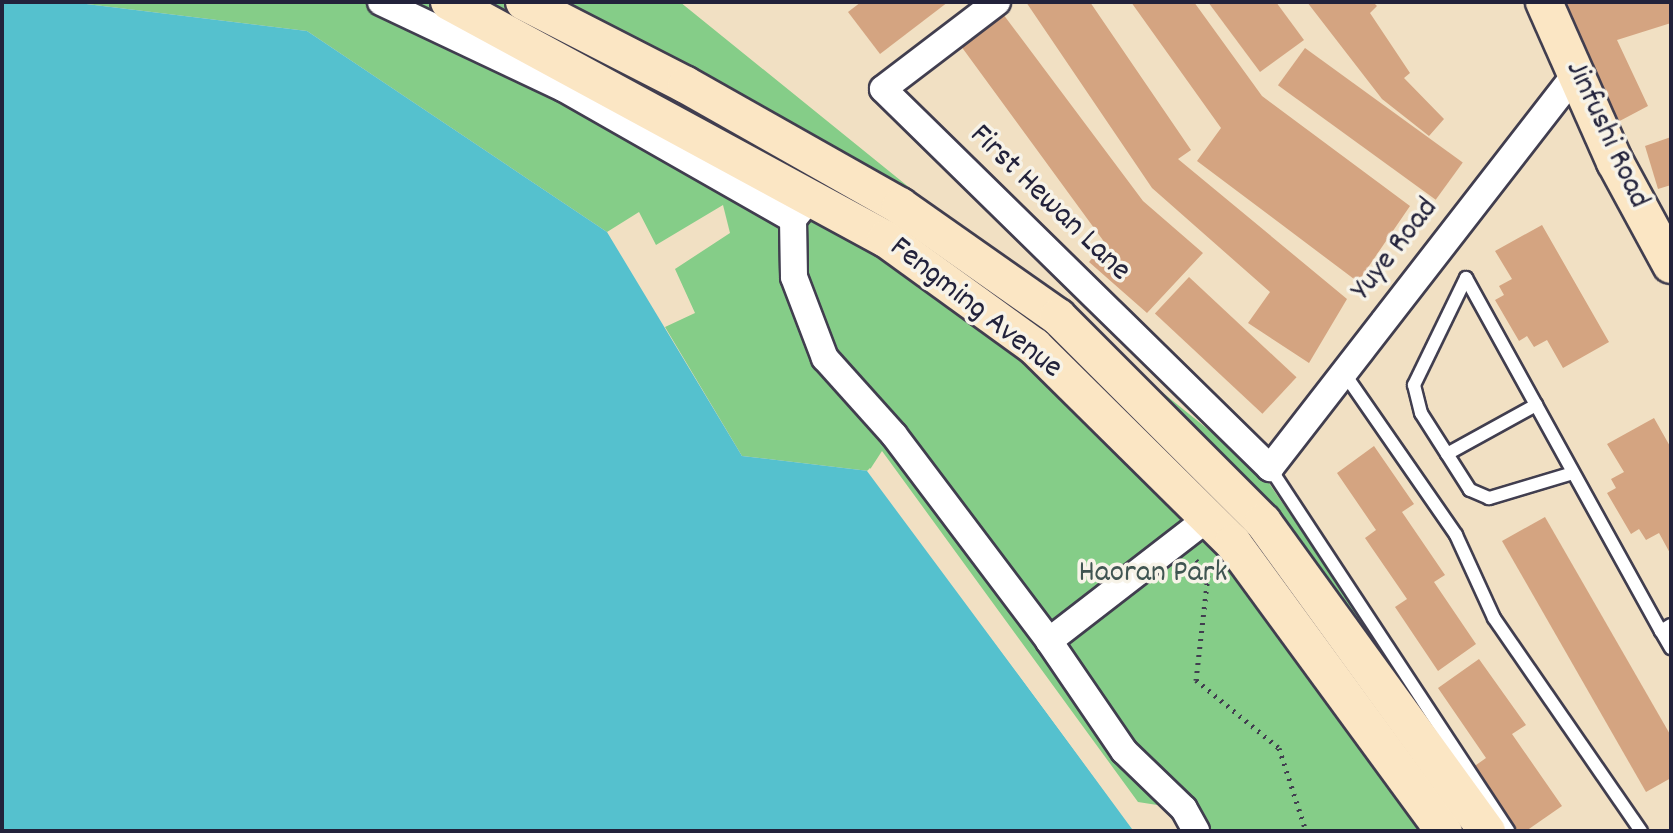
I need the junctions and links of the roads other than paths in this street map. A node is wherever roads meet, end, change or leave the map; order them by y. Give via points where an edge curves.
1 (381, 2) edge
2 (449, 2) edge
3 (524, 2) edge
4 (997, 2) edge
5 (1544, 2) edge
6 (1576, 74) junction
7 (802, 208) junction
8 (1671, 265) edge
9 (1344, 373) junction
10 (1536, 405) junction
11 (1447, 454) junction
12 (1270, 468) junction
13 (1573, 473) junction
14 (1208, 518) junction
15 (1666, 628) edge
16 (1049, 641) junction
17 (1671, 648) edge
18 (1196, 831) edge
19 (1444, 831) edge
20 (1487, 831) edge
21 (1508, 831) edge
22 (1641, 831) edge

1 - 7 street
2 - 7 main road, Fengming Avenue via 600,85
3 - 20 main road, Fengming Avenue via 900,206 1058,317 1263,522
4 - 12 street, First Hewan Lane via 883,89
5 - 6 main road, Jinfushi Road
6 - 8 main road, Jinfushi Road via 1615,162
6 - 9 street, Yuye Road
7 - 14 main road, Fengming Avenue via 886,239 1034,346
7 - 16 street via 794,277 825,358 894,435
9 - 12 street, Yuye Road
9 - 22 lane via 1456,535 1494,618
10 - 11 lane
10 - 11 lane via 1466,278 1414,385 1421,413
10 - 13 lane
11 - 13 lane via 1470,490 1489,498
12 - 21 lane
13 - 15 lane
14 - 16 street
14 - 19 main road, Fengming Avenue via 1233,543
15 - 17 lane
16 - 18 street via 1124,751 1184,809

